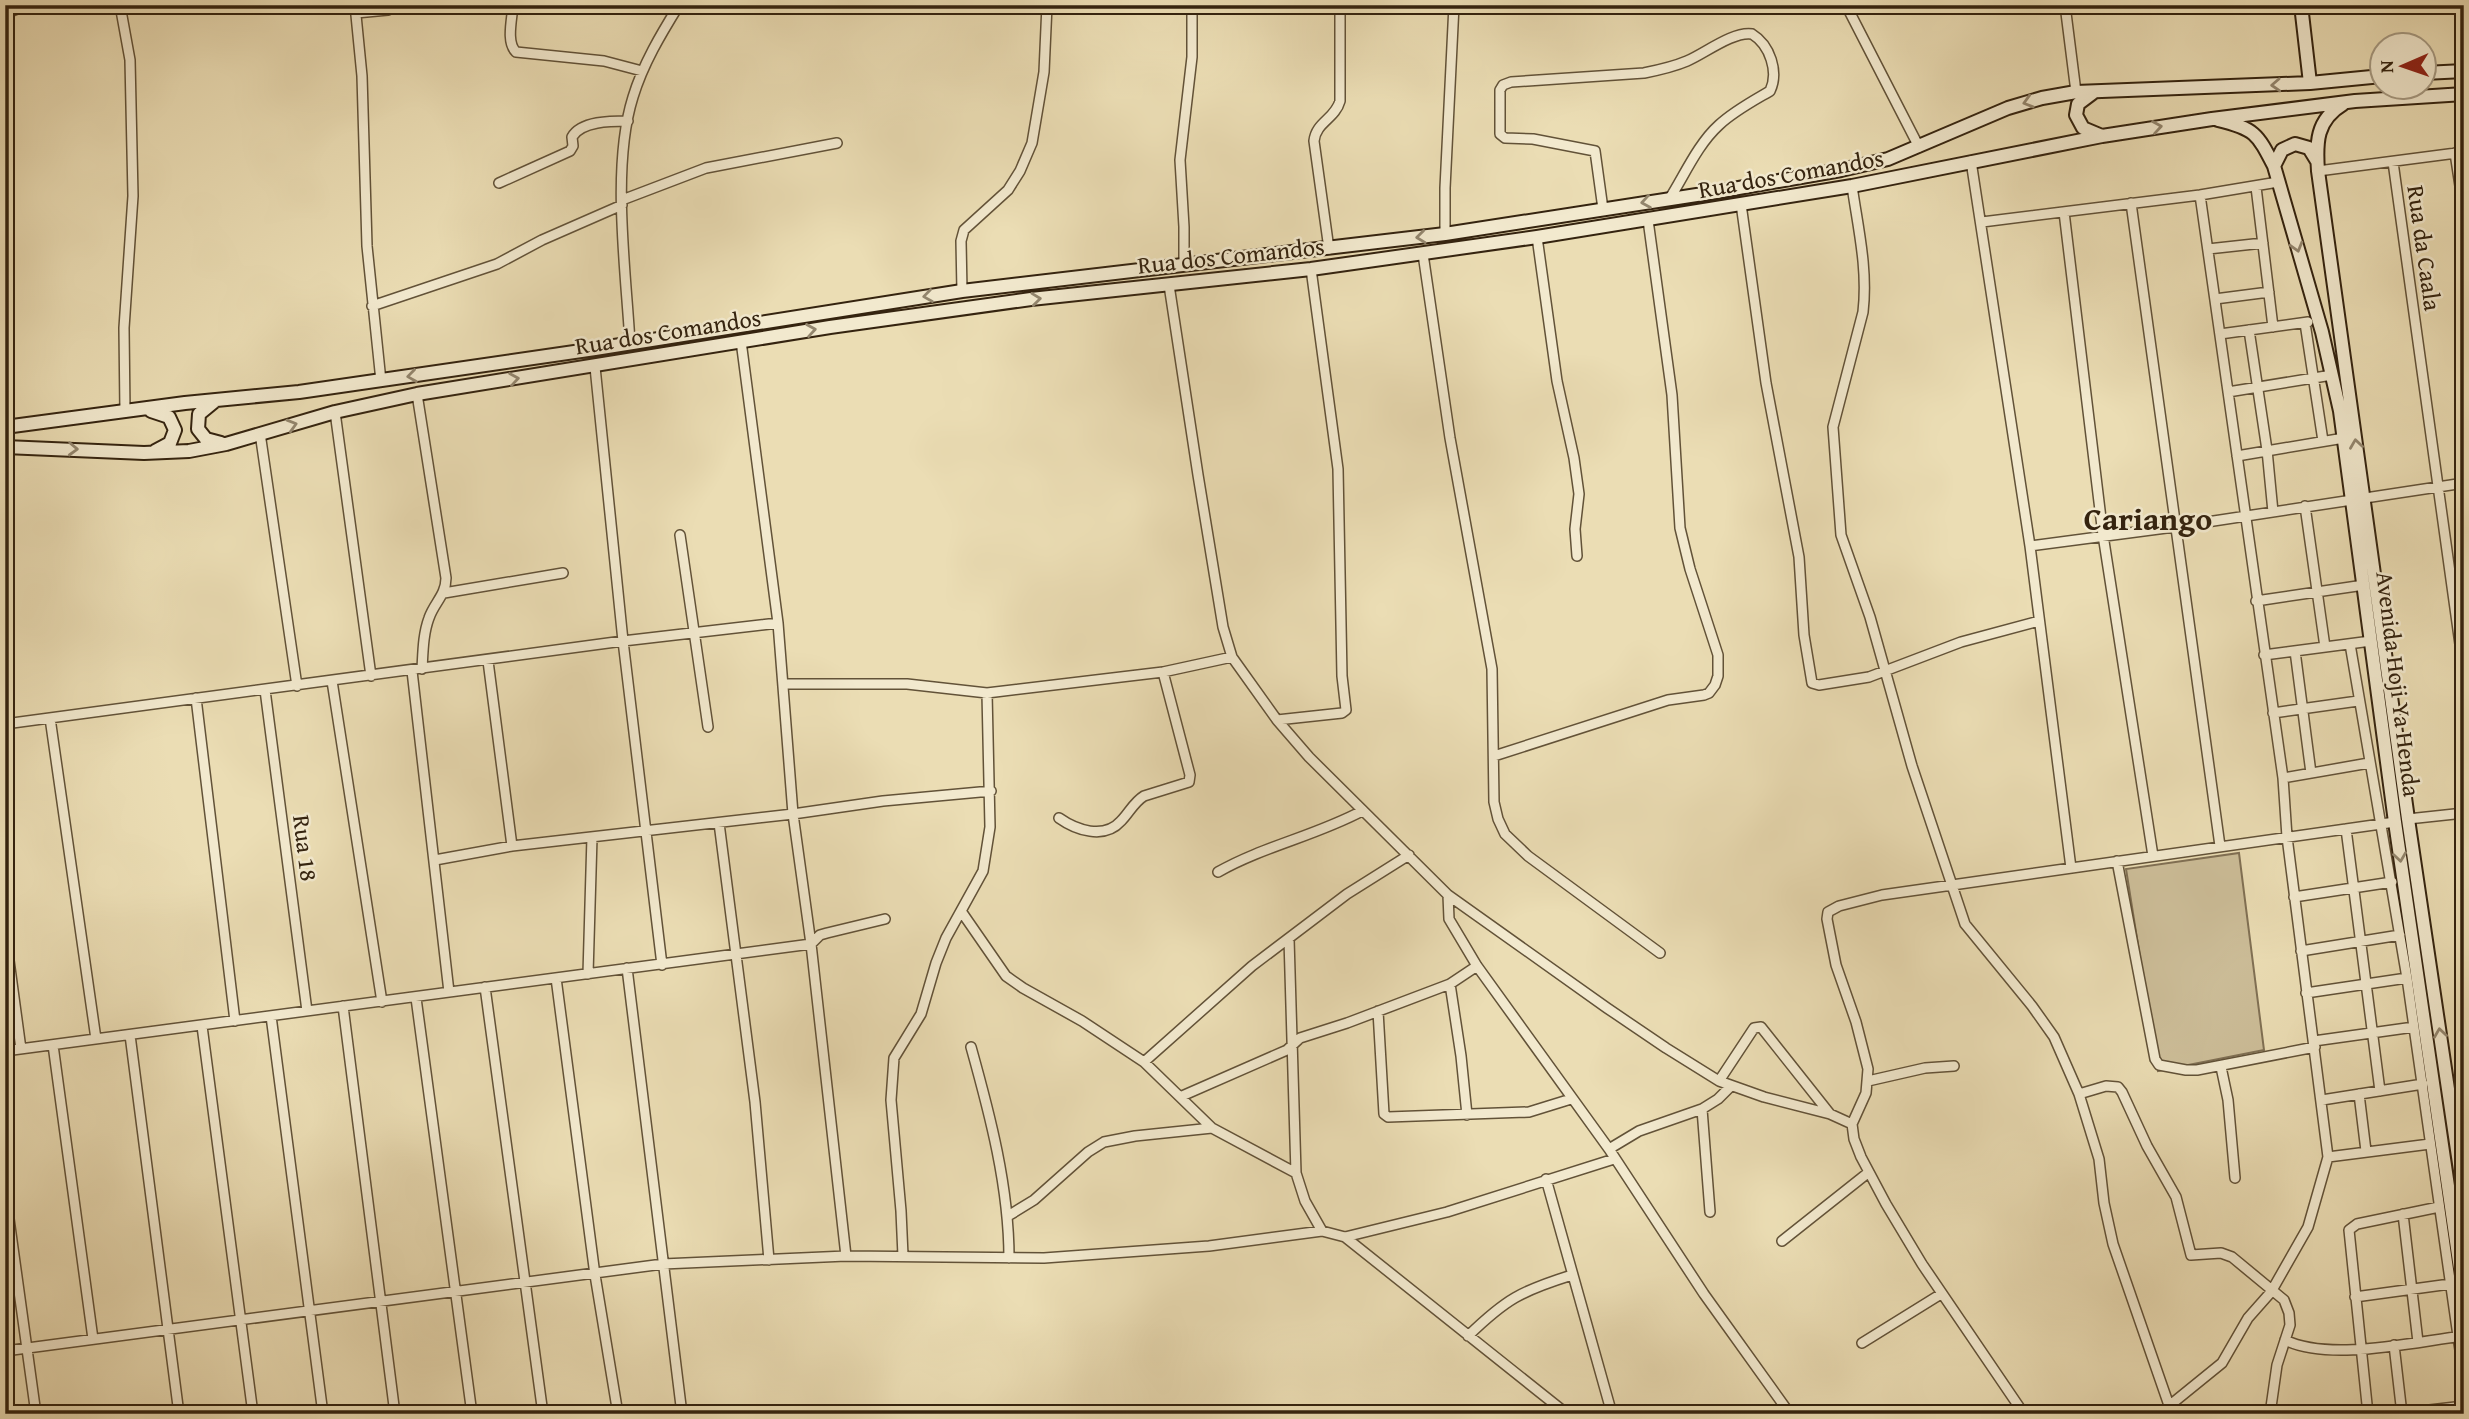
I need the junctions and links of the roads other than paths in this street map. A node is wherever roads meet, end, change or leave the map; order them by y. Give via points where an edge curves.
1 (27, 5) edge
2 (120, 5) edge
3 (397, 5) edge
4 (679, 5) edge
5 (1047, 5) edge
6 (1192, 5) edge
7 (1340, 5) edge
8 (1454, 5) edge
9 (1846, 5) edge
10 (2065, 5) edge
11 (2301, 5) edge
12 (511, 6) edge
13 (356, 9) edge
14 (5, 14) edge
15 (642, 71) junction
16 (2464, 71) edge
17 (2438, 73) edge
18 (2368, 77) edge
19 (2311, 83) junction
20 (2076, 92) junction
21 (2095, 92) junction
22 (2464, 94) edge
23 (2346, 102) junction
24 (2212, 119) junction
25 (628, 121) junction
26 (2102, 136) junction
27 (837, 143) dead end
28 (1919, 147) junction
29 (2460, 153) edge
30 (1971, 161) junction
31 (2393, 162) junction
32 (2274, 166) junction
33 (2318, 166) junction
34 (2278, 182) junction
35 (499, 183) dead end
36 (1852, 186) junction
37 (2256, 187) junction
38 (2200, 195) junction
39 (1670, 198) junction
40 (622, 202) junction
41 (2131, 203) junction
42 (1741, 204) junction
43 (1603, 209) junction
44 (2064, 212) junction
45 (2464, 212) edge
46 (1648, 220) junction
47 (1982, 222) junction
48 (1446, 234) junction
49 (1537, 237) junction
50 (2263, 243) junction
51 (1329, 249) junction
52 (2208, 249) junction
53 (1423, 254) junction
54 (1184, 265) junction
55 (1311, 269) junction
56 (1169, 285) junction
57 (962, 291) junction
58 (2269, 292) junction
59 (2215, 299) junction
60 (372, 306) junction
61 (2318, 319) junction
62 (2305, 323) junction
63 (2273, 327) junction
64 (2249, 330) junction
65 (2220, 334) junction
66 (741, 341) junction
67 (631, 343) junction
68 (595, 367) junction
69 (2332, 375) junction
70 (2314, 378) junction
71 (381, 381) junction
72 (2257, 388) junction
73 (2228, 392) junction
74 (417, 394) junction
75 (216, 400) junction
76 (142, 410) junction
77 (125, 412) junction
78 (335, 412) junction
79 (5, 427) edge
80 (260, 433) junction
81 (2344, 438) junction
82 (2323, 441) junction
83 (226, 444) junction
84 (5, 447) edge
85 (2267, 450) junction
86 (144, 453) junction
87 (2237, 456) junction
88 (2464, 483) edge
89 (2438, 486) junction
90 (2358, 498) junction
91 (2305, 506) junction
92 (2273, 512) junction
93 (2245, 516) junction
94 (2174, 527) junction
95 (680, 535) dead end
96 (2103, 535) junction
97 (2030, 546) junction
98 (1577, 556) dead end
99 (563, 573) dead end
100 (2364, 585) junction
101 (2317, 592) junction
102 (444, 593) junction
103 (2256, 601) junction
104 (2039, 621) junction
105 (778, 623) junction
106 (694, 634) junction
107 (623, 641) junction
108 (2371, 641) junction
109 (2350, 644) junction
110 (2325, 647) junction
111 (2295, 651) junction
112 (2264, 655) junction
113 (1232, 657) junction
114 (488, 661) junction
115 (417, 670) junction
116 (1886, 671) junction
117 (1163, 672) junction
118 (2464, 673) edge
119 (370, 676) junction
120 (332, 681) junction
121 (783, 684) junction
122 (297, 686) junction
123 (265, 690) junction
124 (986, 693) junction
125 (196, 698) junction
126 (2358, 701) junction
127 (2303, 709) junction
128 (2273, 713) junction
129 (50, 718) junction
130 (1277, 720) junction
131 (5, 724) edge
132 (708, 727) dead end
133 (1494, 756) junction
134 (2369, 763) junction
135 (2311, 773) junction
136 (2283, 778) junction
137 (990, 791) junction
138 (1362, 811) junction
139 (2464, 813) edge
140 (793, 814) junction
141 (1059, 818) dead end
142 (2408, 819) junction
143 (719, 823) junction
144 (2388, 823) junction
145 (2346, 829) junction
146 (645, 830) junction
147 (592, 837) junction
148 (2287, 837) junction
149 (512, 846) junction
150 (2220, 846) junction
151 (1409, 855) junction
152 (2153, 856) junction
153 (435, 860) junction
154 (2117, 861) junction
155 (2071, 868) junction
156 (1218, 872) dead end
157 (2392, 882) junction
158 (1952, 884) junction
159 (2354, 889) junction
160 (1448, 895) junction
161 (2294, 897) junction
162 (961, 911) junction
163 (885, 919) dead end
164 (5, 931) edge
165 (2400, 935) junction
166 (1289, 939) junction
167 (2361, 942) junction
168 (811, 944) junction
169 (2301, 951) junction
170 (1660, 953) dead end
171 (736, 954) junction
172 (662, 965) junction
173 (1477, 966) junction
174 (627, 968) junction
175 (587, 974) junction
176 (556, 978) junction
177 (2407, 978) junction
178 (1450, 984) junction
179 (2366, 984) junction
180 (485, 987) junction
181 (449, 992) junction
182 (2306, 993) junction
183 (416, 998) junction
184 (382, 1002) junction
185 (343, 1006) junction
186 (307, 1011) junction
187 (1378, 1011) junction
188 (271, 1016) junction
189 (234, 1021) junction
190 (202, 1026) junction
191 (2414, 1027) junction
192 (2372, 1033) junction
193 (130, 1035) junction
194 (96, 1039) junction
195 (1294, 1043) junction
196 (2314, 1044) junction
197 (53, 1045) junction
198 (971, 1047) dead end
199 (21, 1049) junction
200 (5, 1051) edge
201 (1144, 1062) junction
202 (1954, 1066) dead end
203 (2221, 1067) junction
204 (1719, 1081) junction
205 (1868, 1081) junction
206 (2423, 1084) junction
207 (1731, 1086) junction
208 (2380, 1091) junction
209 (2079, 1094) junction
210 (2359, 1094) junction
211 (1182, 1096) junction
212 (1571, 1099) junction
213 (2322, 1100) junction
214 (1702, 1109) junction
215 (1830, 1114) junction
216 (1467, 1115) junction
217 (1852, 1124) junction
218 (1212, 1128) junction
219 (2460, 1138) edge
220 (2430, 1143) junction
221 (1609, 1149) junction
222 (2367, 1151) junction
223 (2328, 1157) junction
224 (1614, 1159) junction
225 (1868, 1172) junction
226 (1296, 1173) junction
227 (2235, 1178) dead end
228 (1546, 1179) junction
229 (5, 1190) edge
230 (2464, 1197) edge
231 (2439, 1206) junction
232 (1710, 1212) dead end
233 (2403, 1214) junction
234 (1008, 1216) junction
235 (1322, 1231) junction
236 (1345, 1237) junction
237 (1782, 1241) dead end
238 (846, 1256) junction
239 (903, 1256) junction
240 (1009, 1258) junction
241 (769, 1260) junction
242 (663, 1264) junction
243 (595, 1275) junction
244 (1572, 1275) junction
245 (525, 1282) junction
246 (2450, 1284) junction
247 (2412, 1290) junction
248 (454, 1292) junction
249 (2272, 1292) junction
250 (1941, 1294) junction
251 (2464, 1296) edge
252 (2356, 1297) junction
253 (382, 1302) junction
254 (310, 1310) junction
255 (239, 1320) junction
256 (168, 1329) junction
257 (1468, 1336) junction
258 (2461, 1336) edge
259 (93, 1339) junction
260 (2285, 1340) junction
261 (2418, 1342) junction
262 (1862, 1343) dead end
263 (2394, 1345) junction
264 (26, 1348) junction
265 (2360, 1349) junction
266 (5, 1351) edge
267 (2464, 1378) edge
268 (2464, 1406) edge
269 (2171, 1410) edge
270 (2400, 1413) edge
271 (36, 1414) edge
272 (180, 1414) edge
273 (253, 1414) edge
274 (323, 1414) edge
275 (395, 1414) edge
276 (471, 1414) edge
277 (543, 1414) edge
278 (618, 1414) edge
279 (682, 1414) edge
280 (1567, 1414) edge
281 (1612, 1414) edge
282 (1790, 1414) edge
283 (2024, 1414) edge
284 (2270, 1414) edge
285 (2368, 1414) edge

1 - 14 street
2 - 77 street via 130,60 133,196 124,328
3 - 13 street via 388,10
4 - 15 street
5 - 57 street via 1044,72 1032,143 1008,190 964,230
6 - 54 street via 1192,57 1180,160
7 - 51 street via 1340,101 1334,114 1316,129 1314,141
8 - 48 street
9 - 28 street
10 - 20 street
11 - 19 main road
12 - 15 street via 510,41 516,52 604,61
13 - 60 street
15 - 25 street
16 - 17 main road
18 - 19 main road, Rua dos Comandos
19 -> 21 main road, Rua dos Comandos
20 - 21 main road, Rua dos Comandos
20 -> 28 main road, Rua dos Comandos via 2008,108
21 - 26 main road via 2078,104 2076,115 2083,128
22 - 23 main road, Rua dos Comandos
23 - 24 main road, Rua dos Comandos
23 - 33 main road, Avenida Hoji Ya Henda via 2331,112 2321,127 2316,143
26 -> 24 main road, Rua dos Comandos
24 - 32 main road, Avenida Hoji Ya Henda via 2245,127 2262,142
25 - 35 street via 604,121 575,132 570,151
25 - 40 street
26 - 30 main road, Rua dos Comandos
27 - 40 street via 706,169
28 - 39 main road, Rua dos Comandos via 1841,170
29 - 31 street
29 - 45 street
30 - 36 main road, Rua dos Comandos
30 - 47 street
31 - 33 street
31 - 89 street, Rua da Caala
32 - 33 main road via 2282,150 2295,144 2309,148
32 - 34 main road, Avenida Hoji Ya Henda
90 -> 33 main road, Avenida Hoji Ya Henda
34 - 37 street
34 -> 61 main road, Avenida Hoji Ya Henda
36 - 42 main road, Rua dos Comandos
36 - 116 street via 1865,295 1833,438 1841,536
37 - 38 street
37 - 50 street
38 - 41 street
38 - 52 street
39 -> 43 main road, Rua dos Comandos
39 - 43 street via 1718,126 1773,86 1771,61 1752,34 1741,33 1666,69 1503,85 1500,134 1595,151
40 - 60 street via 497,264
40 - 67 street
41 - 44 street
41 - 94 street
42 - 46 main road, Rua dos Comandos
42 - 116 street via 1766,383 1799,557 1810,679 1819,685
43 - 48 main road, Rua dos Comandos
44 - 47 street
44 - 96 street
46 - 49 main road, Rua dos Comandos
46 - 133 street via 1674,406 1680,528 1718,655 1718,676 1703,695 1668,700
47 - 97 street
48 -> 51 main road, Rua dos Comandos
49 - 53 main road, Rua dos Comandos
49 - 98 street via 1579,494
50 - 52 street
50 - 58 street
51 - 54 main road, Rua dos Comandos
52 - 59 street
53 - 55 main road, Rua dos Comandos
53 - 133 street via 1450,438 1492,668
54 - 57 main road, Rua dos Comandos
55 - 56 main road, Rua dos Comandos
55 - 130 street via 1338,469 1346,706 1342,713
66 -> 56 main road, Rua dos Comandos via 1031,299
56 - 113 street via 1206,528
57 -> 67 main road, Rua dos Comandos
58 - 59 street
58 - 63 street
59 - 65 street
60 - 71 street
61 - 62 street
61 - 69 main road, Avenida Hoji Ya Henda
62 - 63 street
62 - 70 street
63 - 64 street
64 - 65 street
64 - 72 street
65 - 73 street
66 - 68 main road, Rua dos Comandos
66 - 105 street
67 -> 71 main road, Rua dos Comandos
74 -> 68 main road, Rua dos Comandos
68 - 107 street
69 - 70 street
69 - 81 main road, Avenida Hoji Ya Henda
70 - 72 street
70 - 82 street
71 - 75 main road, Rua dos Comandos
72 - 73 street
72 - 85 street
73 - 87 street
74 - 78 main road, Rua dos Comandos
74 - 102 street via 446,578
75 - 76 main road, Rua dos Comandos
75 - 83 main road via 199,414 198,429 206,439
76 - 77 main road, Rua dos Comandos
76 - 86 main road via 169,417 174,430 174,438 165,447
77 - 79 main road, Rua dos Comandos
80 -> 78 main road, Rua dos Comandos
78 - 119 street
80 - 83 main road, Rua dos Comandos
80 - 122 street
81 - 82 street
81 - 90 main road, Avenida Hoji Ya Henda
82 - 85 street
83 - 86 main road, Rua dos Comandos
84 -> 86 main road, Rua dos Comandos
85 - 87 street
85 - 92 street
87 - 93 street
88 - 89 street
89 - 90 street
89 - 118 street, Rua da Caala
90 - 91 street
90 - 100 main road, Avenida Hoji Ya Henda
90 - 142 main road, Avenida Hoji Ya Henda
91 - 92 street
91 - 101 street
92 - 93 street
93 - 94 street
93 - 103 street
94 - 96 street
94 - 150 street
95 - 106 street
96 - 97 street
96 - 152 street
97 - 104 street
99 - 102 street
100 - 101 street
100 - 108 main road, Avenida Hoji Ya Henda
101 - 103 street
101 - 110 street
102 - 115 street via 427,625
103 - 112 street
104 - 116 street via 1961,642
104 - 155 street
105 - 106 street
105 - 121 street
106 - 107 street
106 - 132 street
107 - 114 street
107 - 146 street
108 - 109 street
108 - 144 main road, Avenida Hoji Ya Henda
109 - 110 street
109 - 126 street
110 - 111 street
111 - 112 street
111 - 127 street
112 - 128 street
113 - 117 street
113 - 130 street
114 - 115 street
114 - 149 street
115 - 119 street
115 - 153 street
116 - 158 street
117 - 124 street
117 - 141 street via 1189,782 1144,796 1118,825 1098,832 1075,829
119 - 120 street
120 - 122 street
120 - 184 street
121 - 124 street via 907,684
121 - 140 street
122 - 123 street
123 - 125 street
123 - 186 street, Rua 18
124 - 137 street
125 - 129 street
125 - 189 street
126 - 127 street
126 - 134 street
127 - 128 street
127 - 135 street
128 - 136 street
129 - 131 street
129 - 194 street
130 - 138 street
133 - 170 street via 1494,802 1505,834
134 - 135 street
134 - 144 street
135 - 136 street
136 - 148 street
137 - 140 street
137 - 162 street via 983,871
138 - 151 street
138 - 156 street
139 - 142 street
140 - 143 street
140 - 168 street
219 -> 142 main road, Avenida Hoji Ya Henda
143 - 146 street
143 - 171 street
144 - 145 street
144 - 157 street
144 -> 251 main road, Avenida Hoji Ya Henda
145 - 148 street
145 - 159 street
146 - 147 street
146 - 172 street
147 - 149 street
147 - 175 street
148 - 150 street
148 - 161 street
149 - 153 street
150 - 152 street
151 - 160 street
151 - 166 street
152 - 154 street
153 - 181 street
154 - 155 street
154 - 203 street via 2155,1059 2159,1065 2186,1070
155 - 158 street
157 - 159 street
157 - 165 street
158 - 205 street via 1860,900 1827,915 1836,965 1863,1046
158 - 209 street via 1968,928 2054,1037
159 - 161 street
159 - 167 street
160 - 173 street via 1449,919
160 - 204 street
161 - 169 street
162 - 201 street via 1006,976
162 - 239 street via 936,963 921,1014 894,1058 891,1100
163 - 168 street via 820,935
164 - 199 street
165 - 167 street
165 - 177 street
166 - 195 street
166 - 201 street
167 - 169 street
167 - 179 street
168 - 171 street
168 - 238 street
169 - 182 street
171 - 172 street
171 - 241 street
172 - 174 street
173 - 178 street
173 - 212 street
174 - 175 street
174 - 242 street
175 - 176 street
176 - 180 street
176 - 243 street
177 - 179 street
177 - 191 street
178 - 187 street
178 - 216 street
179 - 182 street
179 - 192 street
180 - 181 street
180 - 245 street
181 - 183 street
182 - 196 street
183 - 184 street
183 - 248 street
184 - 185 street
185 - 186 street
185 - 253 street
186 - 188 street
187 - 195 street
187 - 216 street via 1385,1116
188 - 189 street
188 - 254 street
189 - 190 street
190 - 193 street
190 - 255 street
191 - 192 street
191 - 206 street
192 - 196 street
192 - 208 street
193 - 194 street
193 - 256 street
194 - 197 street
195 - 211 street via 1287,1051
195 - 226 street
196 - 203 street
196 - 213 street
197 - 199 street
197 - 259 street
198 - 234 street
199 - 200 street
201 - 211 street
202 - 205 street
203 - 227 street
204 - 207 street
204 - 215 street via 1758,1026
205 - 217 street
206 - 208 street
206 - 220 street
207 - 214 street
207 - 215 street
208 - 210 street
209 - 249 street via 2118,1087 2176,1197 2191,1255 2232,1257
209 - 269 street via 2099,1159 2113,1244
210 - 213 street
210 - 222 street
211 - 218 street
212 - 216 street via 1537,1112
212 - 221 street
213 - 223 street
214 - 221 street via 1639,1131
214 - 232 street
215 - 217 street
217 - 225 street
218 - 226 street
218 - 234 street via 1104,1142
219 - 230 main road, Avenida Hoji Ya Henda
220 - 222 street
220 - 231 street
221 - 224 street
222 - 223 street
223 - 249 street via 2308,1227
224 - 228 street
224 - 282 street
225 - 237 street
225 - 250 street
226 - 235 street
228 - 236 street via 1447,1212
228 - 244 street
229 - 264 street
231 - 233 street
231 - 246 street
233 - 247 street
233 - 252 street via 2349,1230
234 - 240 street
235 - 236 street
235 - 240 street via 1209,1245
236 - 257 street
238 - 239 street
238 - 241 street
239 - 240 street
241 - 242 street
242 - 243 street
242 - 279 street
243 - 245 street
243 - 278 street
244 - 257 street via 1510,1299
244 - 281 street
245 - 248 street
245 - 277 street
246 - 247 street
246 - 258 street
247 - 252 street
247 - 261 street
248 - 253 street
248 - 276 street
249 - 260 street via 2284,1300 2289,1313
249 - 269 street via 2248,1318 2222,1363
250 - 262 street
250 - 283 street
252 - 265 street
253 - 254 street
253 - 275 street
254 - 255 street
254 - 274 street
255 - 256 street
255 - 273 street
256 - 259 street
256 - 272 street
257 - 280 street
258 - 261 street
258 - 267 street
259 - 264 street
260 - 265 street via 2302,1347
260 - 284 street
261 - 263 street
263 - 265 street
263 - 270 street
264 - 266 street
264 - 271 street
265 - 285 street
268 - 270 street

